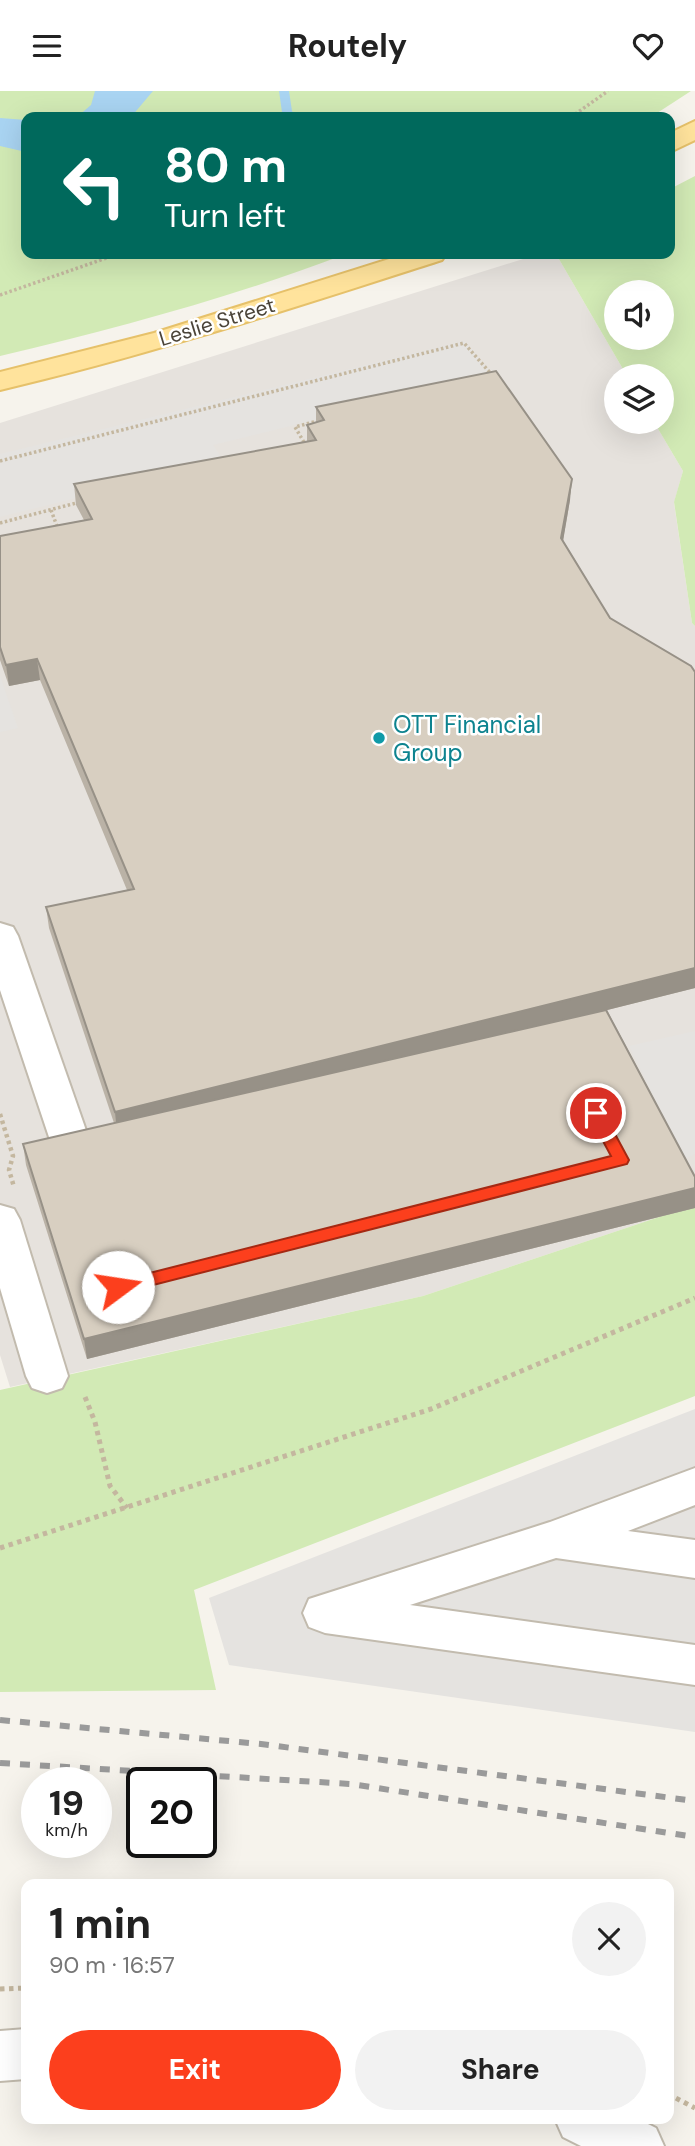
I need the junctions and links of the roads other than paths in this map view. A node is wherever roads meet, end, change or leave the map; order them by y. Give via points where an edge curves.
1 (695, 129) edge
2 (675, 141) edge
3 (417, 259) edge
4 (0, 381) edge
5 (0, 936) edge
6 (107, 1208) edge
7 (0, 1220) edge
8 (47, 1376) dead end
9 (695, 1486) edge
10 (557, 1539) junction
11 (695, 1559) edge
12 (695, 1665) edge
13 (21, 2055) edge
14 (0, 2056) edge
15 (592, 2124) edge
16 (638, 2146) edge

1 - 2 main road
3 - 4 main road, Leslie Street via 234,318
5 - 6 street via 93,1211
7 - 8 street
9 - 10 street
10 - 11 street
10 - 12 street via 325,1613
13 - 14 street
15 - 16 street

